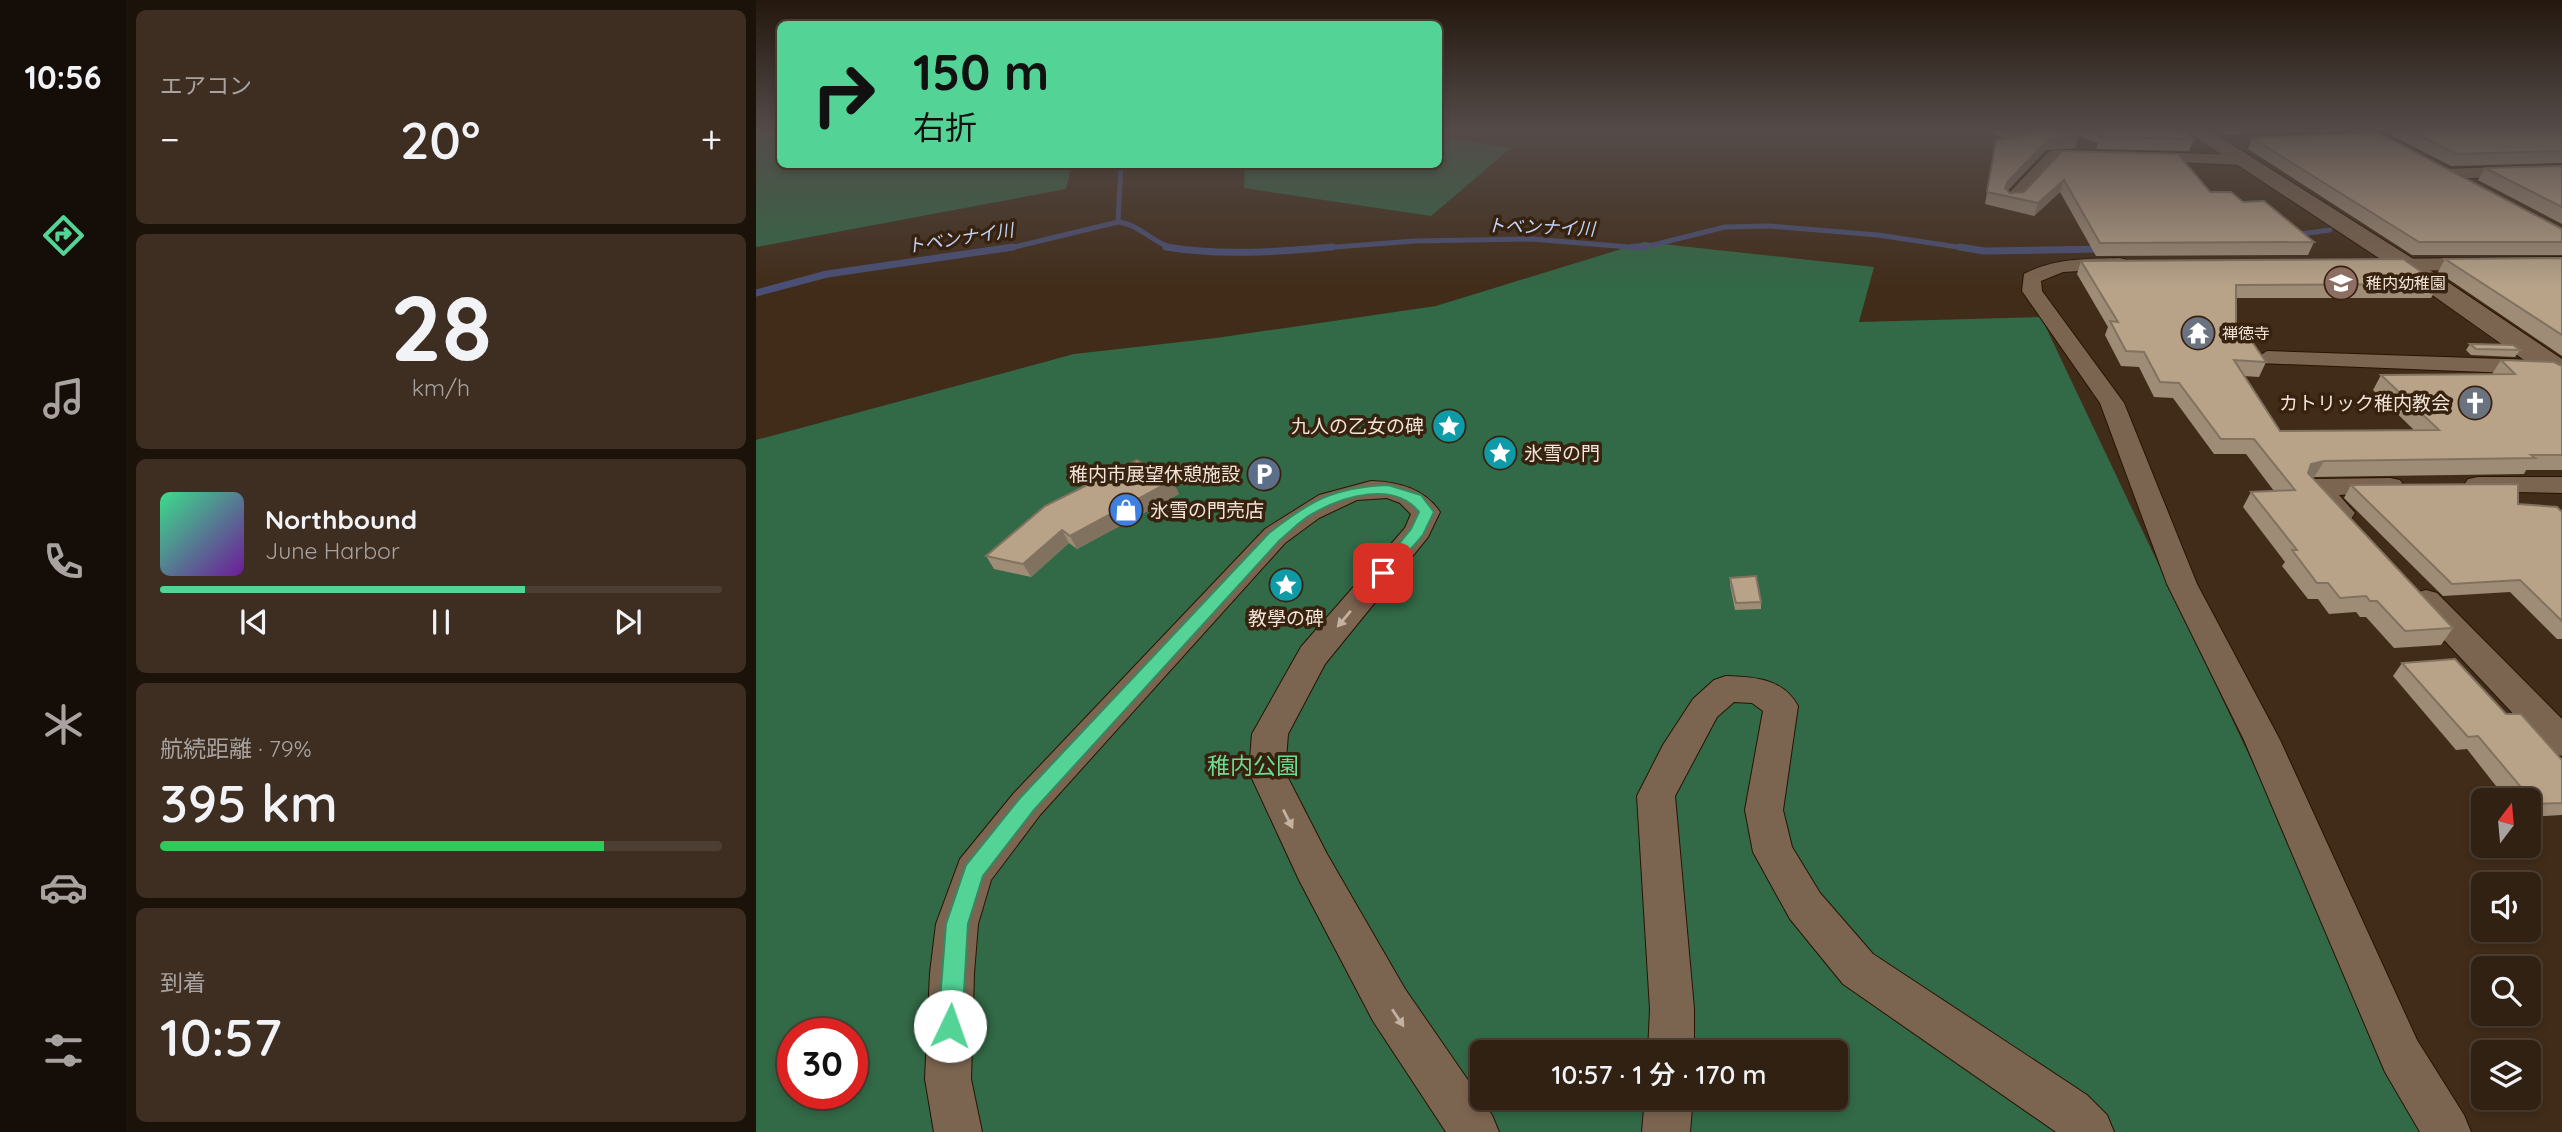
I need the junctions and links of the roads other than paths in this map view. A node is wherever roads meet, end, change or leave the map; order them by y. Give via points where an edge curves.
1 (2029, 182) edge
2 (2286, 182) edge
3 (2457, 182) edge
4 (2485, 197) edge
5 (2013, 199) edge
6 (2562, 263) edge
7 (2146, 264) edge
8 (2351, 265) edge
9 (2406, 265) junction
10 (2267, 358) edge
11 (2560, 369) edge
12 (2557, 489) edge
13 (2363, 536) edge
14 (2410, 585) edge
15 (2562, 742) edge
16 (1671, 1040) edge
17 (1668, 1110) edge
18 (958, 1132) edge
19 (1475, 1132) edge
20 (1666, 1132) edge
21 (2090, 1132) edge
22 (2447, 1132) edge

1 - 5 street
2 - 9 street
3 - 4 street
6 - 9 street
7 - 22 street via 2045,269 2031,278 2032,291 2112,402 2182,584 2262,740 2401,1056
8 - 9 street
9 - 11 street
10 - 11 street
12 - 13 street via 2315,487
14 - 15 street
16 - 21 street via 1656,796 1705,708 1726,689 1759,690 1781,706 1764,810 1773,852 1805,906 1858,969 2070,1112
17 - 20 street
18 -> 19 street via 948,1079 952,973 957,924 974,872 1027,804 1275,536 1308,510 1353,491 1388,490 1416,498 1426,512 1418,531 1312,656 1270,734 1266,772 1389,1005

